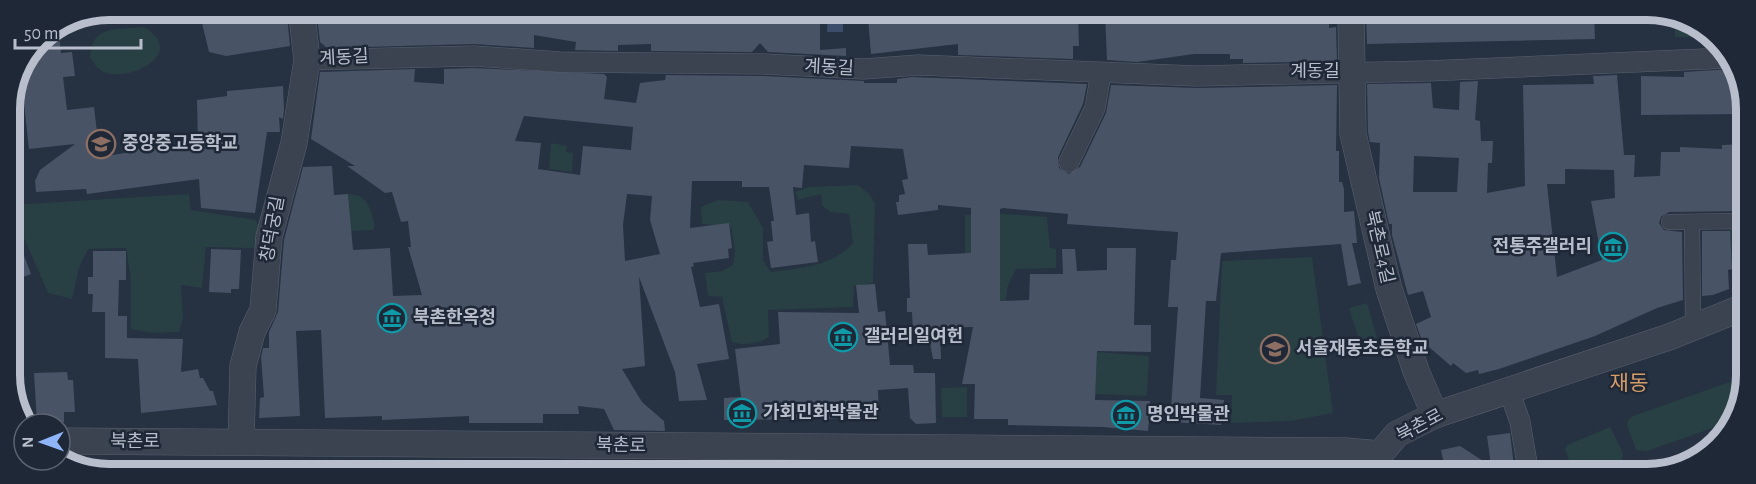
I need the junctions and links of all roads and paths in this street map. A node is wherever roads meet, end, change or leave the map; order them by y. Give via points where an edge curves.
1 (302, 20) edge
2 (1351, 20) edge
3 (1721, 58) edge
4 (307, 60) junction
5 (1352, 72) junction
6 (1101, 73) junction
7 (1069, 162) dead end
8 (1736, 221) edge
9 (1669, 222) dead end
10 (1692, 223) junction
11 (1736, 310) edge
12 (1693, 326) junction
13 (1509, 390) junction
14 (1435, 415) junction
15 (72, 441) edge
16 (242, 442) junction
17 (1378, 464) edge
18 (1527, 464) edge

1 - 4 street, 창덕궁길
2 - 5 street, 북촌로4길
3 - 5 street, 계동길
4 - 6 street, 계동길 via 474,56 583,63 753,63 864,69 918,65
4 - 16 street, 창덕궁길 via 294,143 269,237 263,310 243,366
5 - 6 street, 계동길 via 1197,76
5 - 14 street, 북촌로4길 via 1353,134 1389,289
6 - 7 street via 1095,108
8 - 10 street
9 - 10 street
10 - 12 street
11 - 12 street, 북촌로
12 - 13 street, 북촌로
13 - 14 street, 북촌로
13 - 18 street via 1520,422
14 - 17 street, 북촌로 via 1397,434
15 - 16 street, 북촌로
16 - 17 street, 북촌로 via 1346,451

